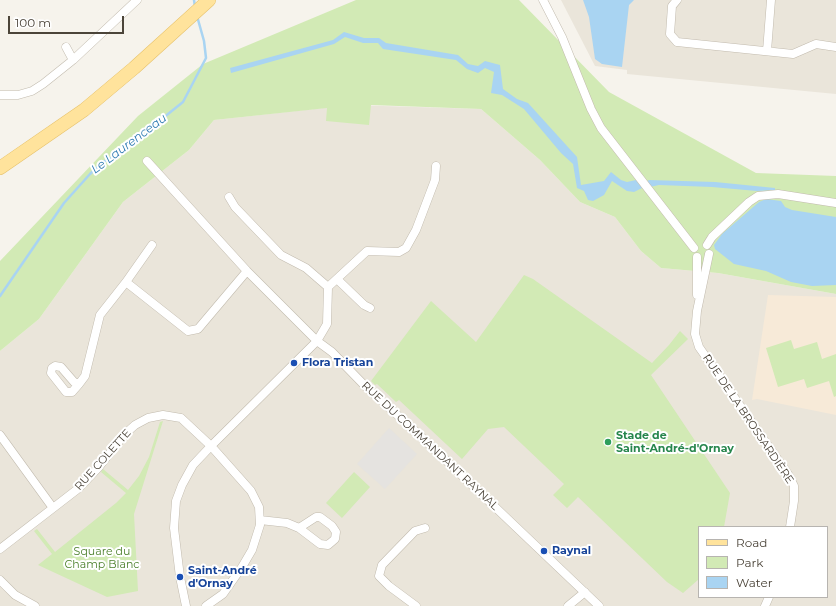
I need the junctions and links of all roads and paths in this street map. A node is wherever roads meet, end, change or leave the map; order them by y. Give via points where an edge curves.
1 (137, 0) edge
2 (543, 0) edge
3 (677, 0) edge
4 (771, 0) edge
5 (205, 3) edge
6 (836, 47) edge
7 (66, 48) dead end
8 (767, 51) junction
9 (73, 60) junction
10 (0, 95) edge
11 (147, 161) dead end
12 (436, 166) dead end
13 (0, 168) edge
14 (229, 197) dead end
15 (836, 203) edge
16 (152, 245) dead end
17 (707, 245) junction
18 (694, 248) junction
19 (709, 254) junction
20 (697, 257) junction
21 (246, 271) junction
22 (338, 280) junction
23 (126, 282) junction
24 (328, 287) junction
25 (370, 308) dead end
26 (697, 311) junction
27 (317, 341) junction
28 (79, 384) dead end
29 (1, 438) edge
30 (211, 446) junction
31 (53, 508) junction
32 (260, 520) junction
33 (790, 526) edge
34 (299, 528) dead end
35 (425, 528) dead end
36 (0, 549) edge
37 (0, 580) edge
38 (585, 592) junction
39 (35, 606) edge
40 (186, 606) edge
41 (206, 606) edge
42 (416, 606) edge
43 (568, 606) edge
44 (599, 606) edge

1 - 9 street
2 - 18 street via 562,36 601,128
3 - 8 street via 672,6 670,34 677,42
4 - 8 street
5 - 13 main road via 84,110
6 - 8 street via 816,44 794,54
7 - 9 street
9 - 10 street via 32,91 18,95
11 - 21 street, RUE DU COMMANDANT RAYNAL
12 - 22 street via 435,180 416,230 406,248 399,252 367,251
14 - 24 street via 235,207 281,255 306,268
15 - 17 street via 778,194 758,196 712,237
16 - 23 street
17 - 18 street via 700,243
17 - 19 street
18 - 20 street
19 - 20 street via 703,258
19 - 26 street
20 - 26 street
21 - 23 street via 198,329 188,331
21 - 27 street, RUE DU COMMANDANT RAYNAL
22 - 24 street
22 - 25 street
23 - 28 street via 100,315 85,376
24 - 27 street via 327,324
26 - 33 street, RUE DE LA BROSSARDIÈRE via 695,334 699,347 794,486
27 - 30 street
27 - 38 street, RUE DU COMMANDANT RAYNAL via 332,352
29 - 31 street
30 - 31 street, RUE COLETTE via 181,418 163,415 148,418 125,434 79,488
30 - 32 street, RUE COLETTE via 251,491 259,507
30 - 40 street via 193,465 176,501 174,528
31 - 36 street, RUE COLETTE
32 - 34 street via 287,523
32 - 41 street via 256,538 242,567 223,594
35 - 42 street via 414,531 382,564 379,576
37 - 39 street via 15,595
38 - 43 street
38 - 44 street, RUE DU COMMANDANT RAYNAL

